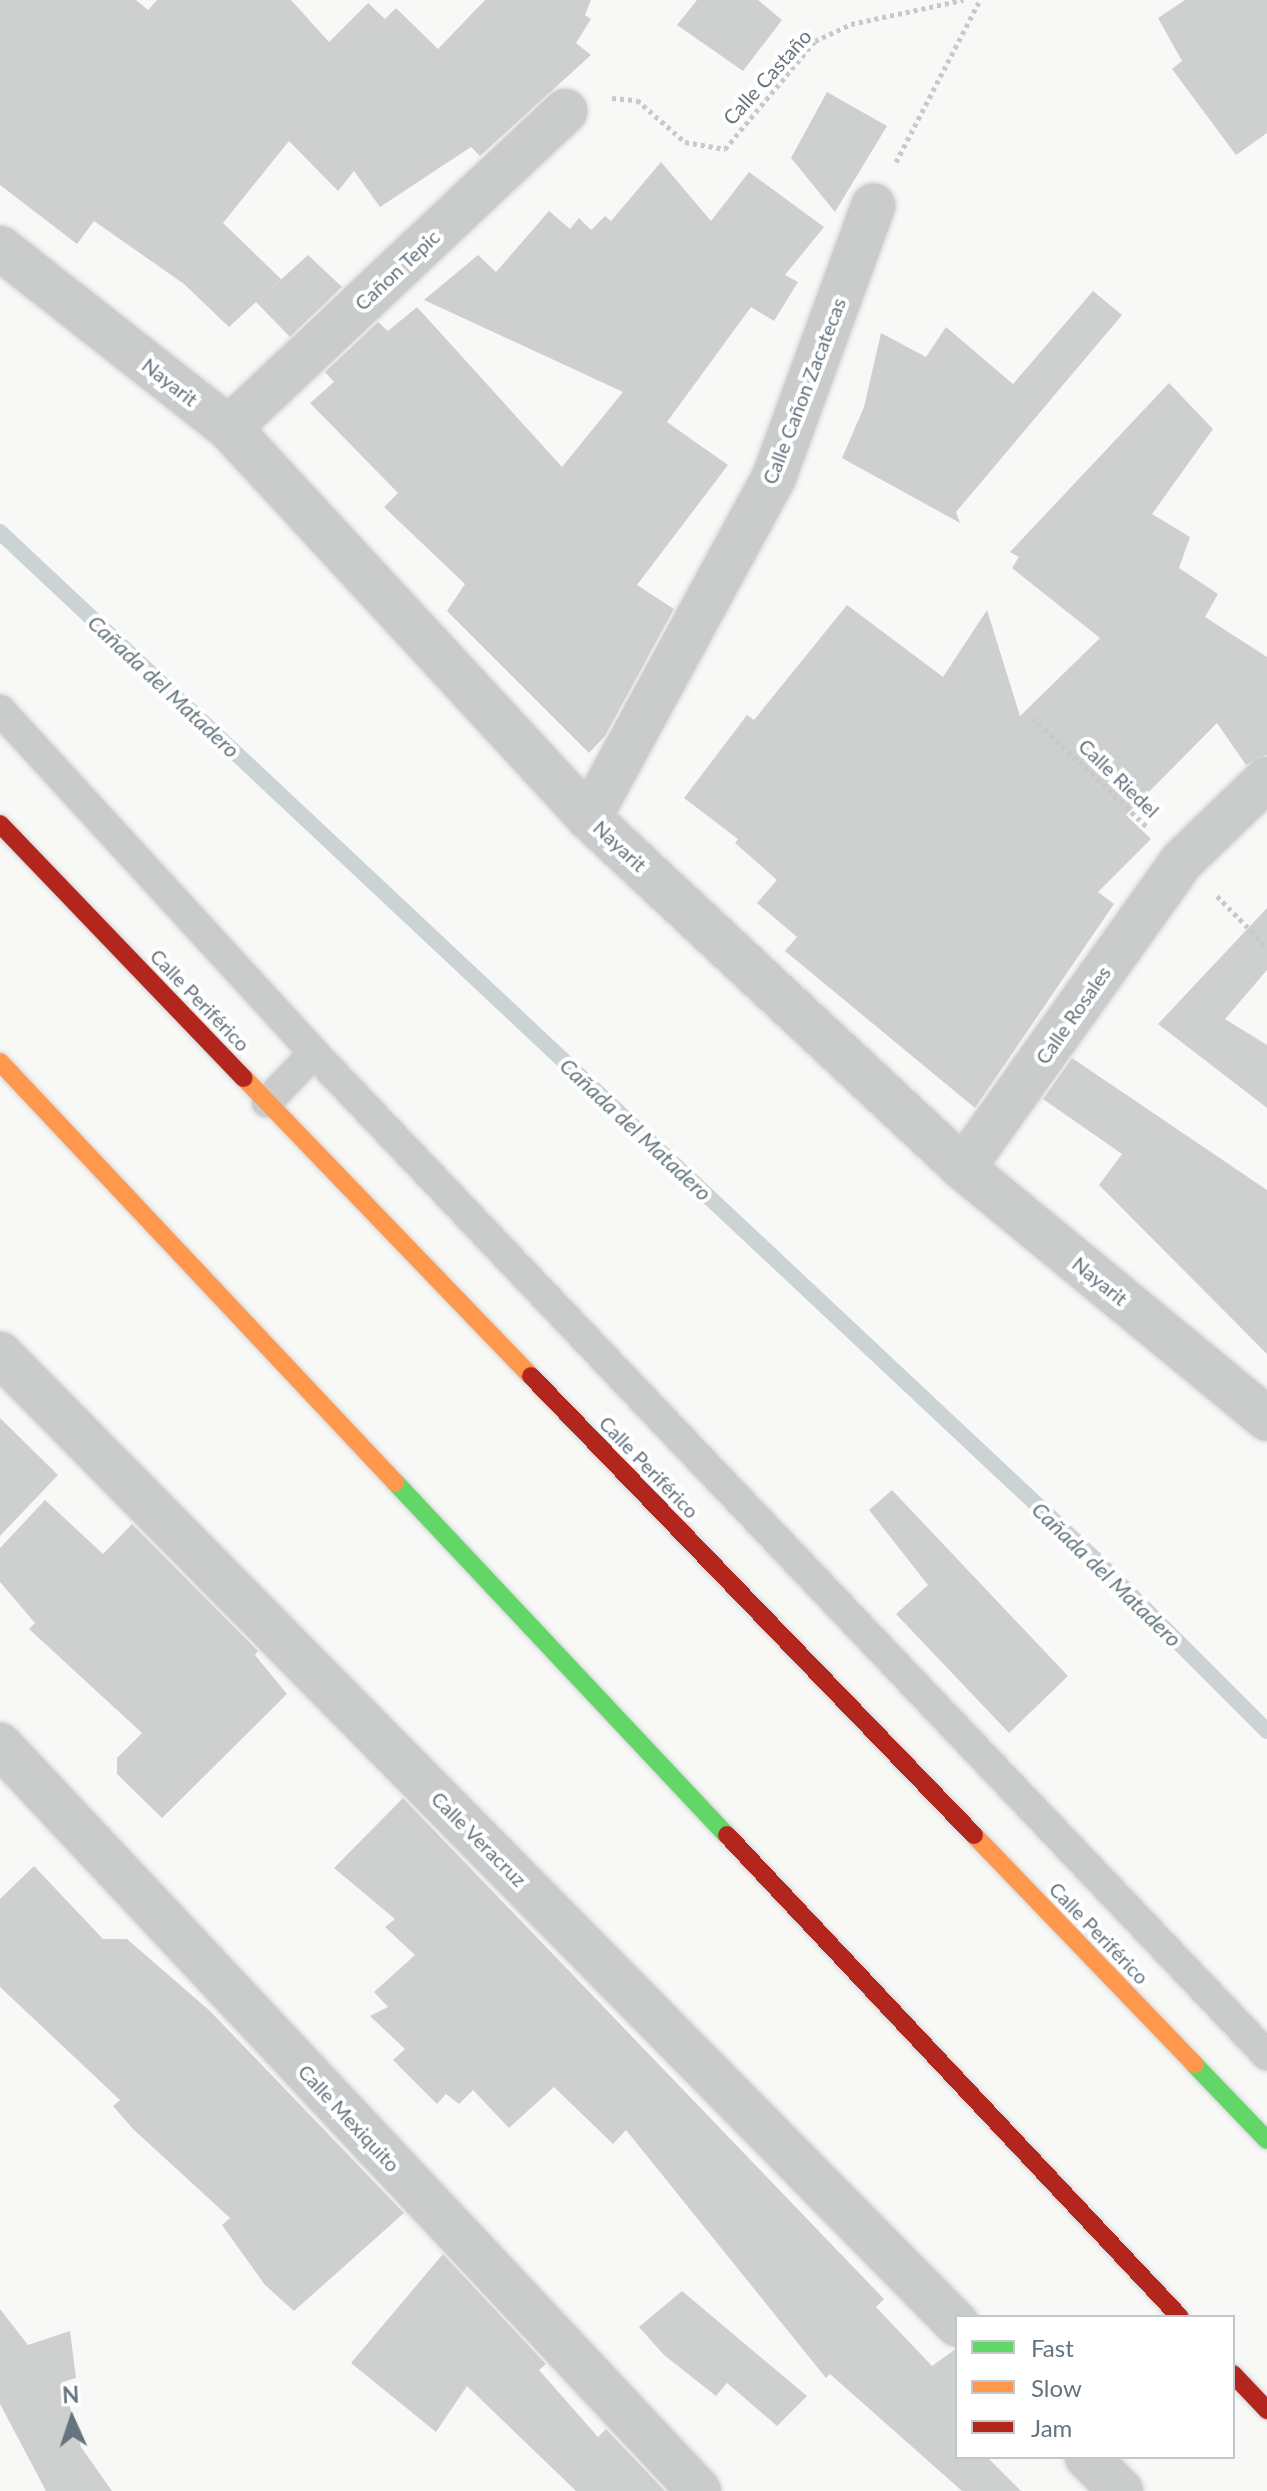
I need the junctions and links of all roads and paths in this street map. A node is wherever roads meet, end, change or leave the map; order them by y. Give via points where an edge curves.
1 (963, 0) edge
2 (980, 0) edge
3 (565, 111) joint
4 (873, 206) joint
5 (0, 248) edge
6 (229, 428) junction
7 (0, 710) edge
8 (1033, 718) dead end
9 (1267, 779) edge
10 (589, 818) junction
11 (0, 824) edge
12 (1182, 861) junction
13 (1267, 947) edge
14 (314, 1053) junction
15 (0, 1062) edge
16 (267, 1102) junction
17 (963, 1168) junction
18 (0, 1354) edge
19 (1267, 1419) edge
20 (0, 1745) edge
21 (1267, 2055) edge
22 (1267, 2140) edge
23 (1178, 2315) edge
24 (955, 2322) edge
25 (1235, 2376) edge
26 (1267, 2410) edge
27 (1089, 2459) edge
28 (699, 2491) edge
29 (1121, 2491) edge

1 - 3 path, Calle Castaño via 851,24 815,41 725,149 685,142 637,100 605,97
2 - 4 path
3 - 6 street, Cañon Tepic
4 - 10 street, Calle Cañon Zacatecas via 774,477
5 - 6 street, Nayarit
6 - 10 street, Nayarit
7 - 14 lane
8 - 12 path, Calle Riedel
9 - 12 street, Calle Rosales
10 - 17 street, Nayarit
11 - 16 highway, Calle Periférico
12 - 13 path, Calle Riedel
12 - 17 street, Calle Rosales
14 - 16 lane
14 - 21 lane
15 - 23 highway
16 - 22 highway, Calle Periférico
17 - 19 street, Nayarit
18 - 24 street, Calle Veracruz
20 - 28 street, Calle Mexiquito
25 - 26 highway
27 - 29 street

